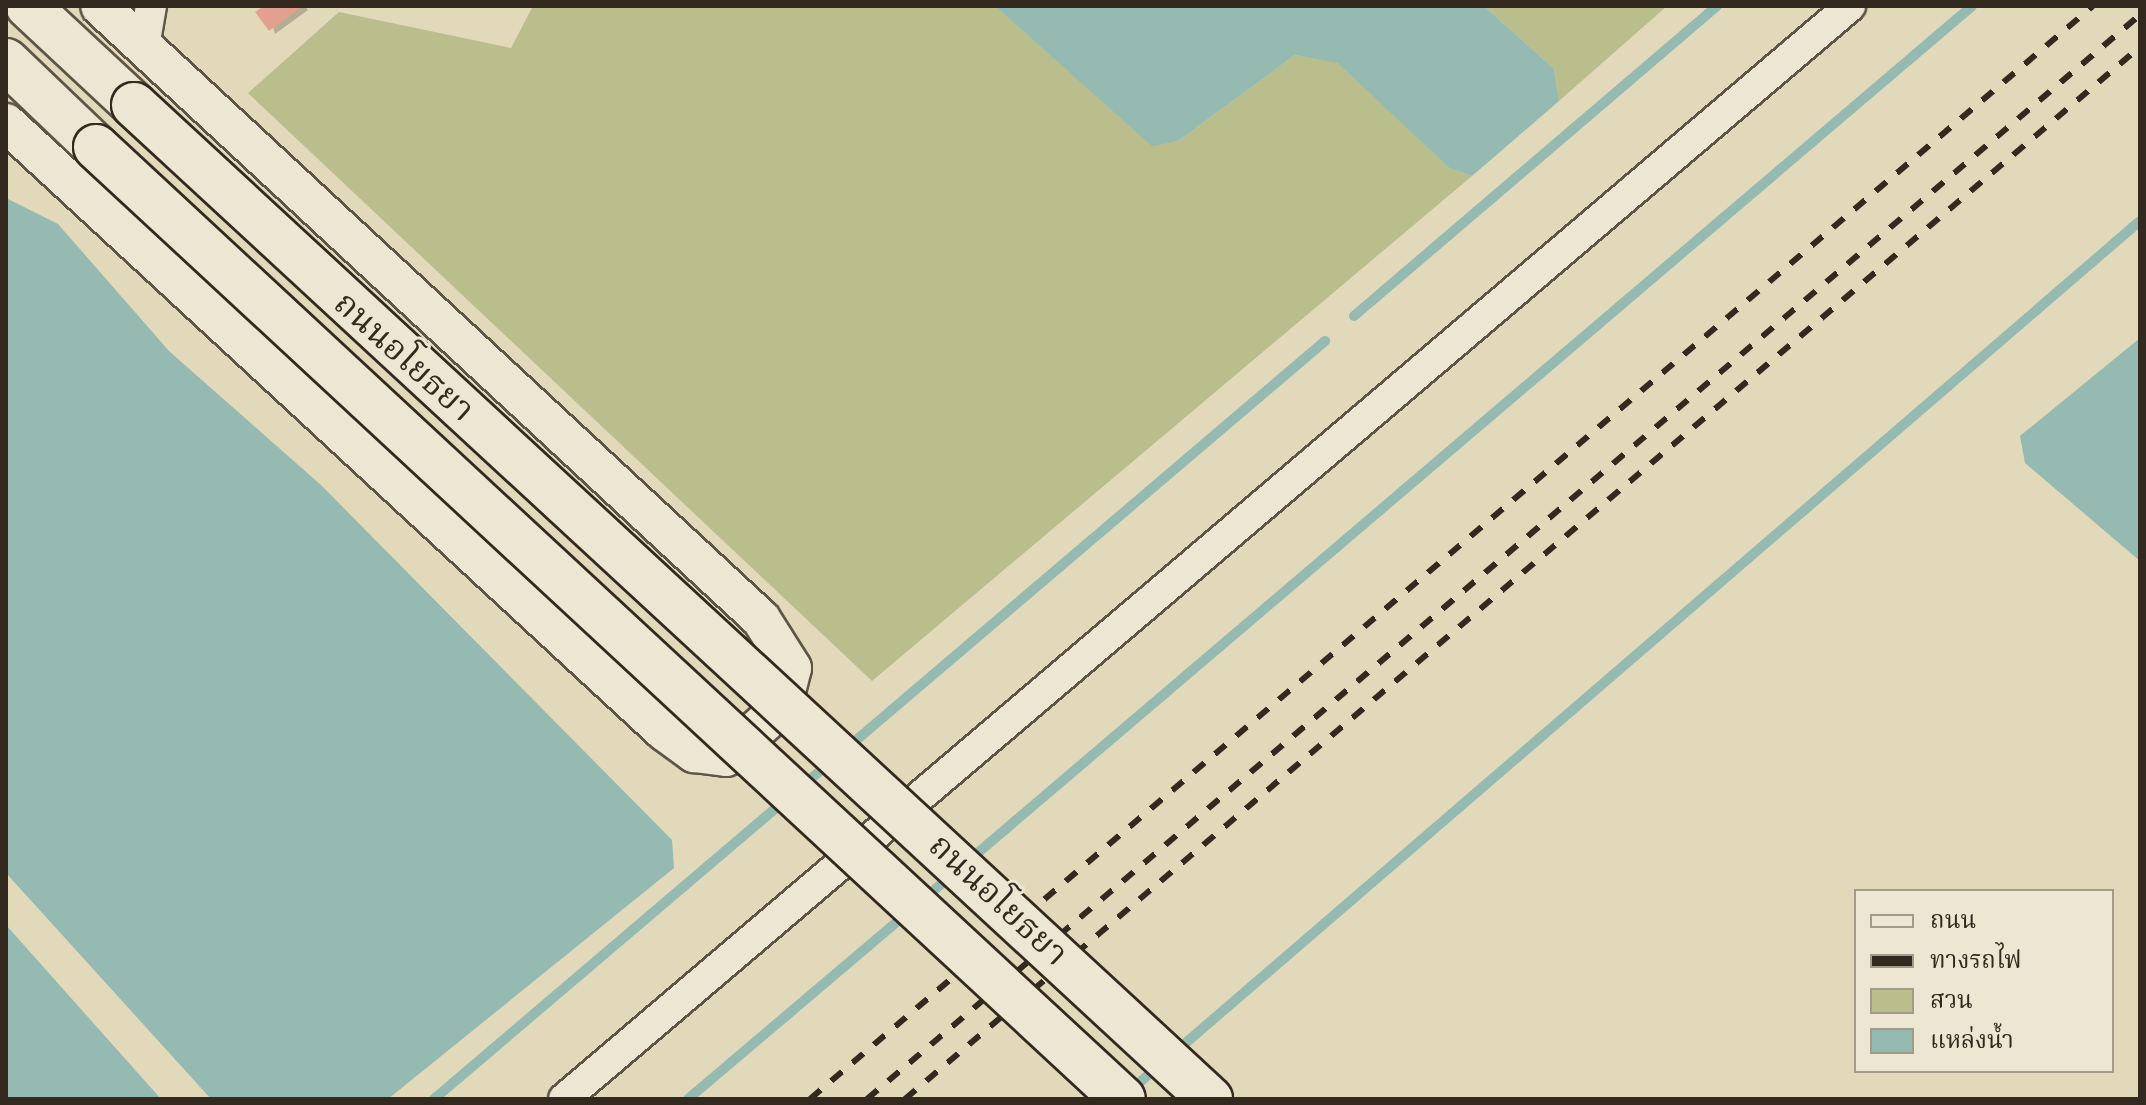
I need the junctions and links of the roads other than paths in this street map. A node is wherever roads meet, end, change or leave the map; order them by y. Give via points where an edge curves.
1 (28, 6) edge
2 (100, 6) edge
3 (151, 6) edge
4 (1850, 6) edge
5 (144, 47) junction
6 (6, 61) edge
7 (14, 138) edge
8 (564, 1099) edge
9 (1123, 1099) edge
10 (1210, 1099) edge

1 - 10 main road, ถนนอโยธยา, bridge
2 - 5 street, ถนนอโยธยา
3 - 5 street
4 - 8 street
5 - 7 street, ถนนอโยธยา via 761,619 786,649 793,684 782,707 744,747 712,759 665,732
6 - 9 main road, ถนนอโยธยา, bridge

